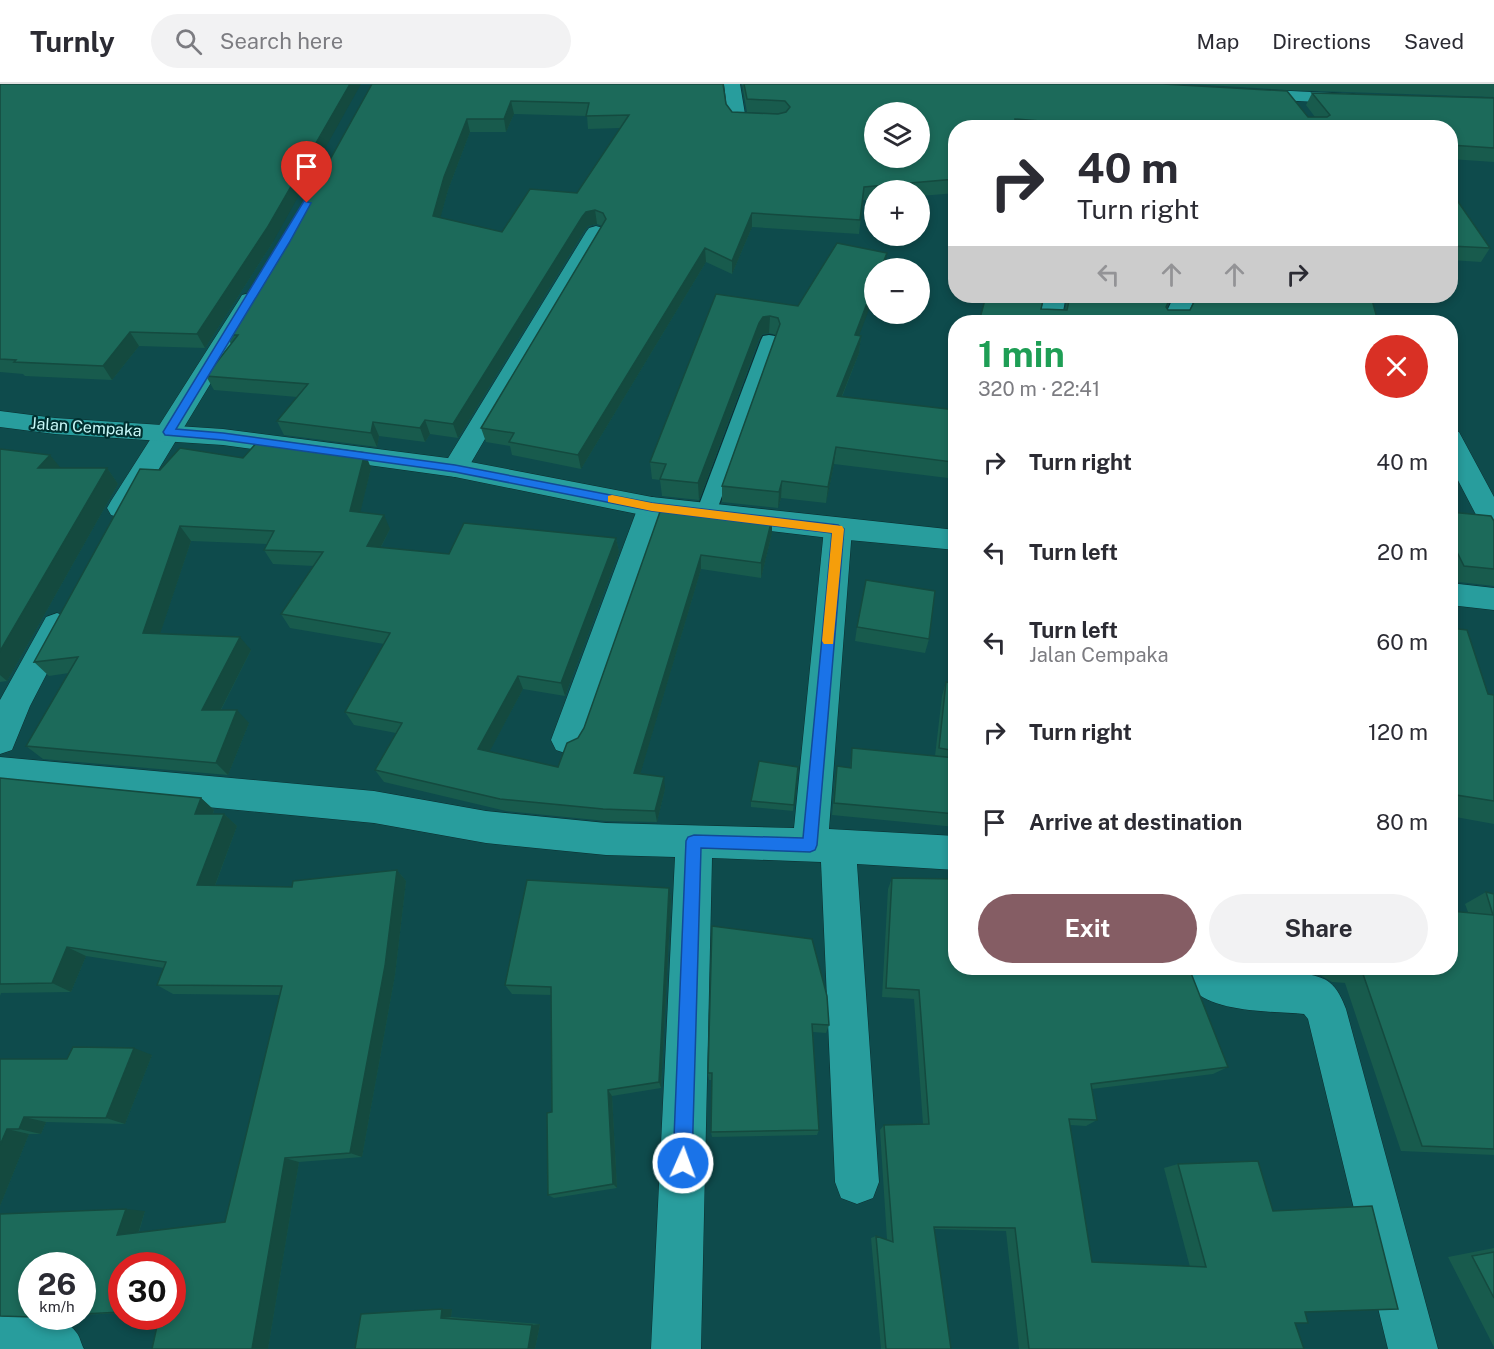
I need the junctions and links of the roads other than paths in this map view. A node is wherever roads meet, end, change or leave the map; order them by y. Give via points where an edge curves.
1 (732, 84) edge
2 (1228, 93) edge
3 (1287, 97) junction
4 (1371, 99) edge
5 (1300, 112) edge
6 (778, 120) edge
7 (596, 232) edge
8 (261, 282) edge
9 (768, 340) edge
10 (0, 419) edge
11 (169, 432) junction
12 (1458, 453) edge
13 (455, 468) junction
14 (652, 507) junction
15 (706, 513) junction
16 (1494, 523) edge
17 (111, 527) edge
18 (838, 529) junction
19 (948, 539) edge
20 (1458, 595) edge
21 (1494, 599) edge
22 (71, 600) edge
23 (0, 740) edge
24 (568, 740) edge
25 (0, 772) edge
26 (694, 841) junction
27 (824, 846) junction
28 (948, 852) edge
29 (1206, 975) edge
30 (857, 1182) dead end
31 (0, 1341) edge
32 (59, 1349) edge
33 (676, 1349) edge
34 (1413, 1349) edge

1 - 6 street via 737,117
2 - 3 street
3 - 4 street
3 - 5 street
7 - 13 street
8 - 11 street
9 - 15 lane
10 - 11 street, Jalan Cempaka
11 - 13 street, Jalan Cempaka
11 - 17 street
12 - 16 street
13 - 14 street, Jalan Cempaka
14 - 15 street, Jalan Cempaka
14 - 24 street
15 - 18 street, Jalan Cempaka
18 - 19 street, Jalan Cempaka
18 - 27 street
20 - 21 street
22 - 23 street via 14,705
25 - 26 street via 374,807 486,827
26 - 27 street
26 - 33 street
27 - 28 street
27 - 30 street
29 - 34 street via 1219,985 1314,995 1326,1009
31 - 32 street via 52,1343

